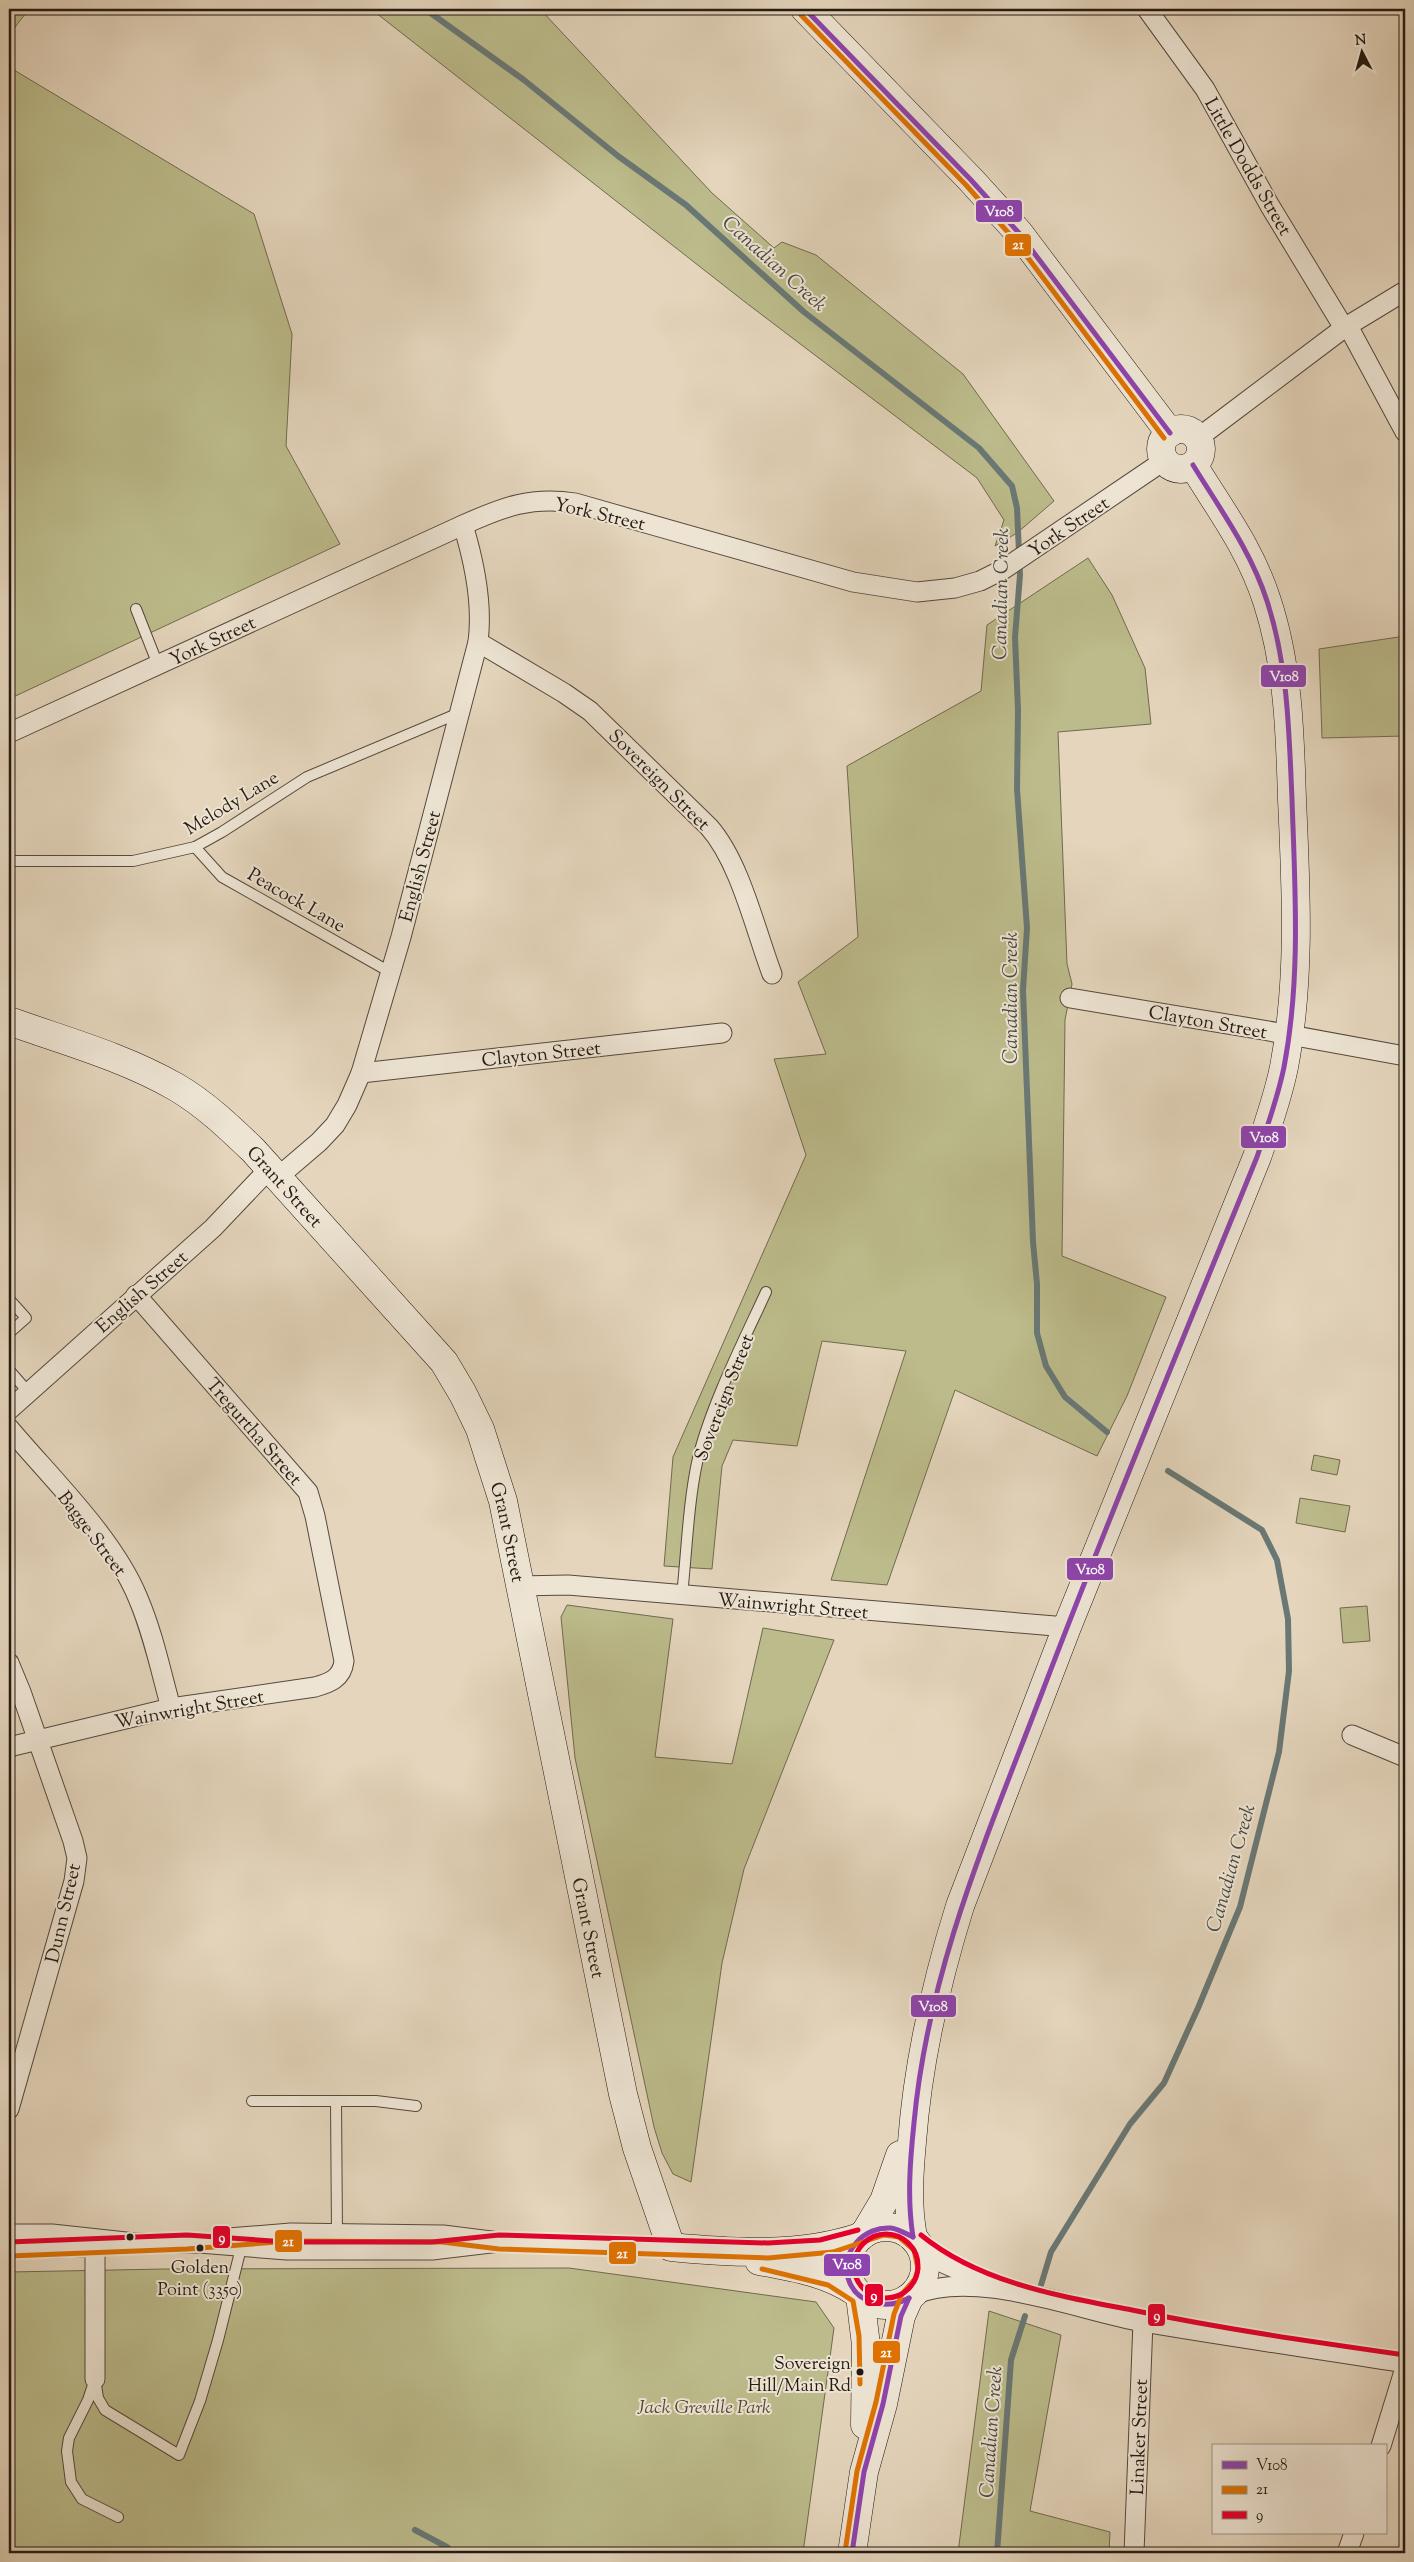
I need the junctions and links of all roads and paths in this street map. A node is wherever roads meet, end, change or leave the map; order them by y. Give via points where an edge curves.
1 (805, 9) edge
2 (1147, 9) edge
3 (1405, 291) edge
4 (1346, 327) junction
5 (1405, 432) edge
6 (1170, 433) junction
7 (1198, 438) junction
8 (1165, 460) junction
9 (1192, 465) junction
10 (463, 525) junction
11 (136, 609) dead end
12 (478, 642) junction
13 (158, 665) junction
14 (459, 713) junction
15 (9, 733) edge
16 (195, 847) junction
17 (9, 861) edge
18 (390, 972) junction
19 (772, 974) dead end
20 (1070, 998) dead end
21 (9, 1021) edge
22 (722, 1033) dead end
23 (1289, 1035) junction
24 (1405, 1056) edge
25 (361, 1073) junction
26 (274, 1173) junction
27 (766, 1292) dead end
28 (136, 1295) junction
29 (9, 1299) edge
30 (9, 1333) edge
31 (9, 1370) edge
32 (28, 1393) junction
33 (9, 1410) edge
34 (9, 1428) edge
35 (519, 1586) junction
36 (682, 1595) junction
37 (1067, 1627) junction
38 (9, 1663) edge
39 (338, 1677) joint
40 (171, 1708) junction
41 (1352, 1735) dead end
42 (39, 1741) junction
43 (9, 1747) edge
44 (1405, 1757) edge
45 (252, 2101) dead end
46 (336, 2101) junction
47 (915, 2101) junction
48 (416, 2106) dead end
49 (9, 2109) edge
50 (9, 2234) edge
51 (863, 2235) junction
52 (915, 2239) junction
53 (187, 2242) junction
54 (337, 2242) junction
55 (135, 2243) junction
56 (95, 2246) junction
57 (241, 2248) junction
58 (677, 2248) junction
59 (9, 2249) edge
60 (1011, 2292) junction
61 (859, 2294) junction
62 (911, 2297) junction
63 (1143, 2322) junction
64 (1405, 2363) edge
65 (1405, 2368) edge
66 (94, 2379) junction
67 (1383, 2444) edge
68 (864, 2472) junction
69 (118, 2517) dead end
70 (1354, 2534) edge
71 (852, 2553) edge
72 (1134, 2553) edge
73 (1347, 2553) edge

1 - 6 main road via 1019,233
2 - 4 street, Little Dodds Street via 1205,89 1270,206
3 - 4 street
4 - 5 street, Little Dodds Street
4 - 7 street
6 - 7 main road via 1183,430
6 - 8 main road via 1162,445
7 - 9 main road via 1201,453
8 - 9 main road via 1177,469
8 - 10 street, York Street via 1004,569 980,581 950,589 917,592 853,582 590,507 554,500 509,505
9 - 23 main road via 1245,548 1266,599 1282,660 1290,736 1296,910 1294,993
10 - 12 street, English Street via 474,575
10 - 13 street, York Street
11 - 13 lane
12 - 14 street, English Street
12 - 19 street, Sovereign Street via 590,711 709,827 733,864
13 - 15 street, York Street
14 - 16 lane, Melody Lane via 307,777
14 - 18 street, English Street
16 - 17 lane, Melody Lane via 133,861
16 - 18 lane, Peacock Lane via 222,877
18 - 25 street, English Street
20 - 23 street, Clayton Street
21 - 26 main road, Grant Street via 117,1059 177,1088 220,1119
22 - 25 street, Clayton Street
23 - 24 street, Clayton Street
23 - 37 main road via 1278,1091 1257,1157
25 - 26 street, English Street via 335,1125 320,1142
26 - 28 street, English Street
26 - 35 main road, Grant Street via 434,1350 457,1384 480,1429 493,1465
27 - 36 lane, Sovereign Street via 728,1377 699,1456 692,1490
28 - 32 street, English Street
28 - 39 street, Tregurtha Street via 308,1492 344,1661
29 - 30 lane via 26,1318
31 - 32 lane
32 - 33 street, English Street
34 - 40 street, Bagge Street via 98,1533 128,1577 144,1614
35 - 36 street, Wainwright Street via 568,1585
35 - 58 main road, Grant Street via 623,2094 637,2148
36 - 37 street, Wainwright Street
37 - 47 main road via 957,1915 935,1994
38 - 42 street, Dunn Street
39 - 40 street, Wainwright Street via 315,1687
40 - 42 street, Wainwright Street
41 - 44 street
42 - 43 street, Wainwright Street
42 - 49 street, Dunn Street via 73,1841 76,1865
45 - 46 lane
46 - 48 lane
46 - 54 lane
47 - 51 main road via 889,2189 879,2212
47 - 52 main road via 908,2195
50 - 55 street via 52,2234
51 - 52 main road via 876,2228 890,2227
51 - 58 main road via 806,2249
51 - 61 main road via 851,2249 847,2264 849,2280
52 - 60 street via 943,2263
52 - 62 main road via 924,2254 926,2269 922,2283
53 - 54 street via 276,2234
53 - 55 street
53 - 57 street
54 - 57 street
54 - 58 street via 443,2235 499,2242
55 - 56 street
56 - 59 street
56 - 66 street
57 - 66 lane via 200,2401 179,2455 105,2410 98,2398
58 - 61 main road via 816,2274 838,2281
60 - 62 street via 952,2286 934,2288
60 - 63 street
61 - 62 main road via 871,2303 884,2306
61 - 68 main road via 867,2371
62 - 68 main road via 901,2316 883,2404
63 - 64 street
63 - 72 street, Linaker Street
65 - 67 street
66 - 69 lane via 88,2400 69,2438 67,2452 71,2482 82,2499
68 - 71 main road
70 - 73 street

